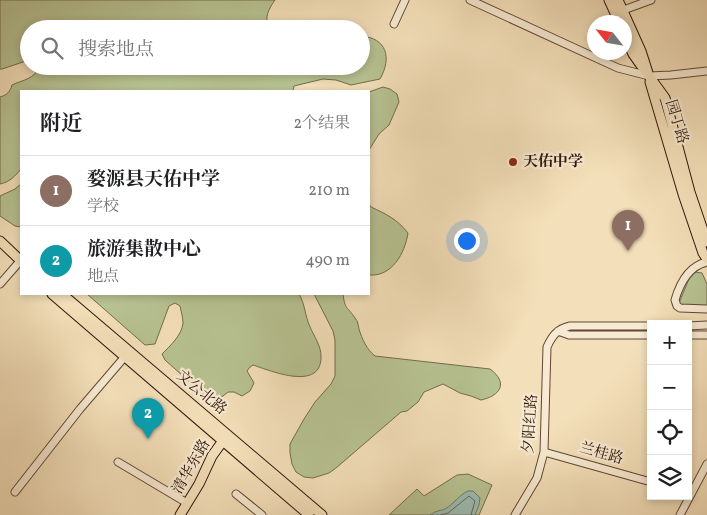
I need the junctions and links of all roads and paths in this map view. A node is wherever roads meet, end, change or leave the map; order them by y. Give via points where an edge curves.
1 (405, 0) edge
2 (470, 0) edge
3 (609, 0) edge
4 (618, 0) edge
5 (651, 0) edge
6 (619, 11) junction
7 (619, 15) edge
8 (394, 24) dead end
9 (632, 52) edge
10 (707, 71) edge
11 (649, 76) junction
12 (0, 240) edge
13 (707, 242) edge
14 (0, 248) edge
15 (707, 260) edge
16 (20, 263) edge
17 (0, 284) edge
18 (53, 295) edge
19 (63, 295) edge
20 (707, 309) edge
21 (647, 326) edge
22 (692, 326) edge
23 (707, 326) edge
24 (558, 331) junction
25 (647, 335) edge
26 (692, 335) edge
27 (707, 335) edge
28 (127, 354) junction
29 (226, 437) junction
30 (544, 452) junction
31 (118, 462) dead end
32 (707, 464) edge
33 (647, 481) edge
34 (692, 488) edge
35 (15, 492) dead end
36 (236, 494) dead end
37 (686, 500) edge
38 (187, 502) junction
39 (180, 515) edge
40 (262, 515) edge
41 (309, 515) edge
42 (322, 515) edge
43 (515, 515) edge
44 (680, 515) edge

1 - 8 street
2 - 11 street via 618,68
3 - 6 main road, 园丁路
4 - 6 main road, 园丁路
5 - 6 street
6 - 7 main road, 园丁路
6 - 11 main road, 园丁路 via 641,51
9 - 11 main road, 园丁路
10 - 11 street
11 - 13 main road, 园丁路 via 664,98
11 - 15 main road, 园丁路 via 683,194
12 - 16 main road
14 - 16 main road
15 - 20 street via 687,274 675,300 680,308
16 - 17 street
18 - 28 main road, 文公北路
19 - 28 main road, 文公北路
21 - 24 street via 570,326
22 - 23 street
24 - 25 street via 569,335
24 - 30 street, 夕阳红路 via 547,347
26 - 27 street
28 - 29 main road, 文公北路
28 - 35 street
29 - 38 main road, 清华东路
29 - 41 main road, 文公北路
29 - 42 main road, 文公北路
30 - 33 street, 兰桂路
30 - 43 street, 夕阳红路 via 537,478
31 - 38 street
32 - 34 street
36 - 40 street
37 - 44 street
38 - 39 main road, 清华东路

